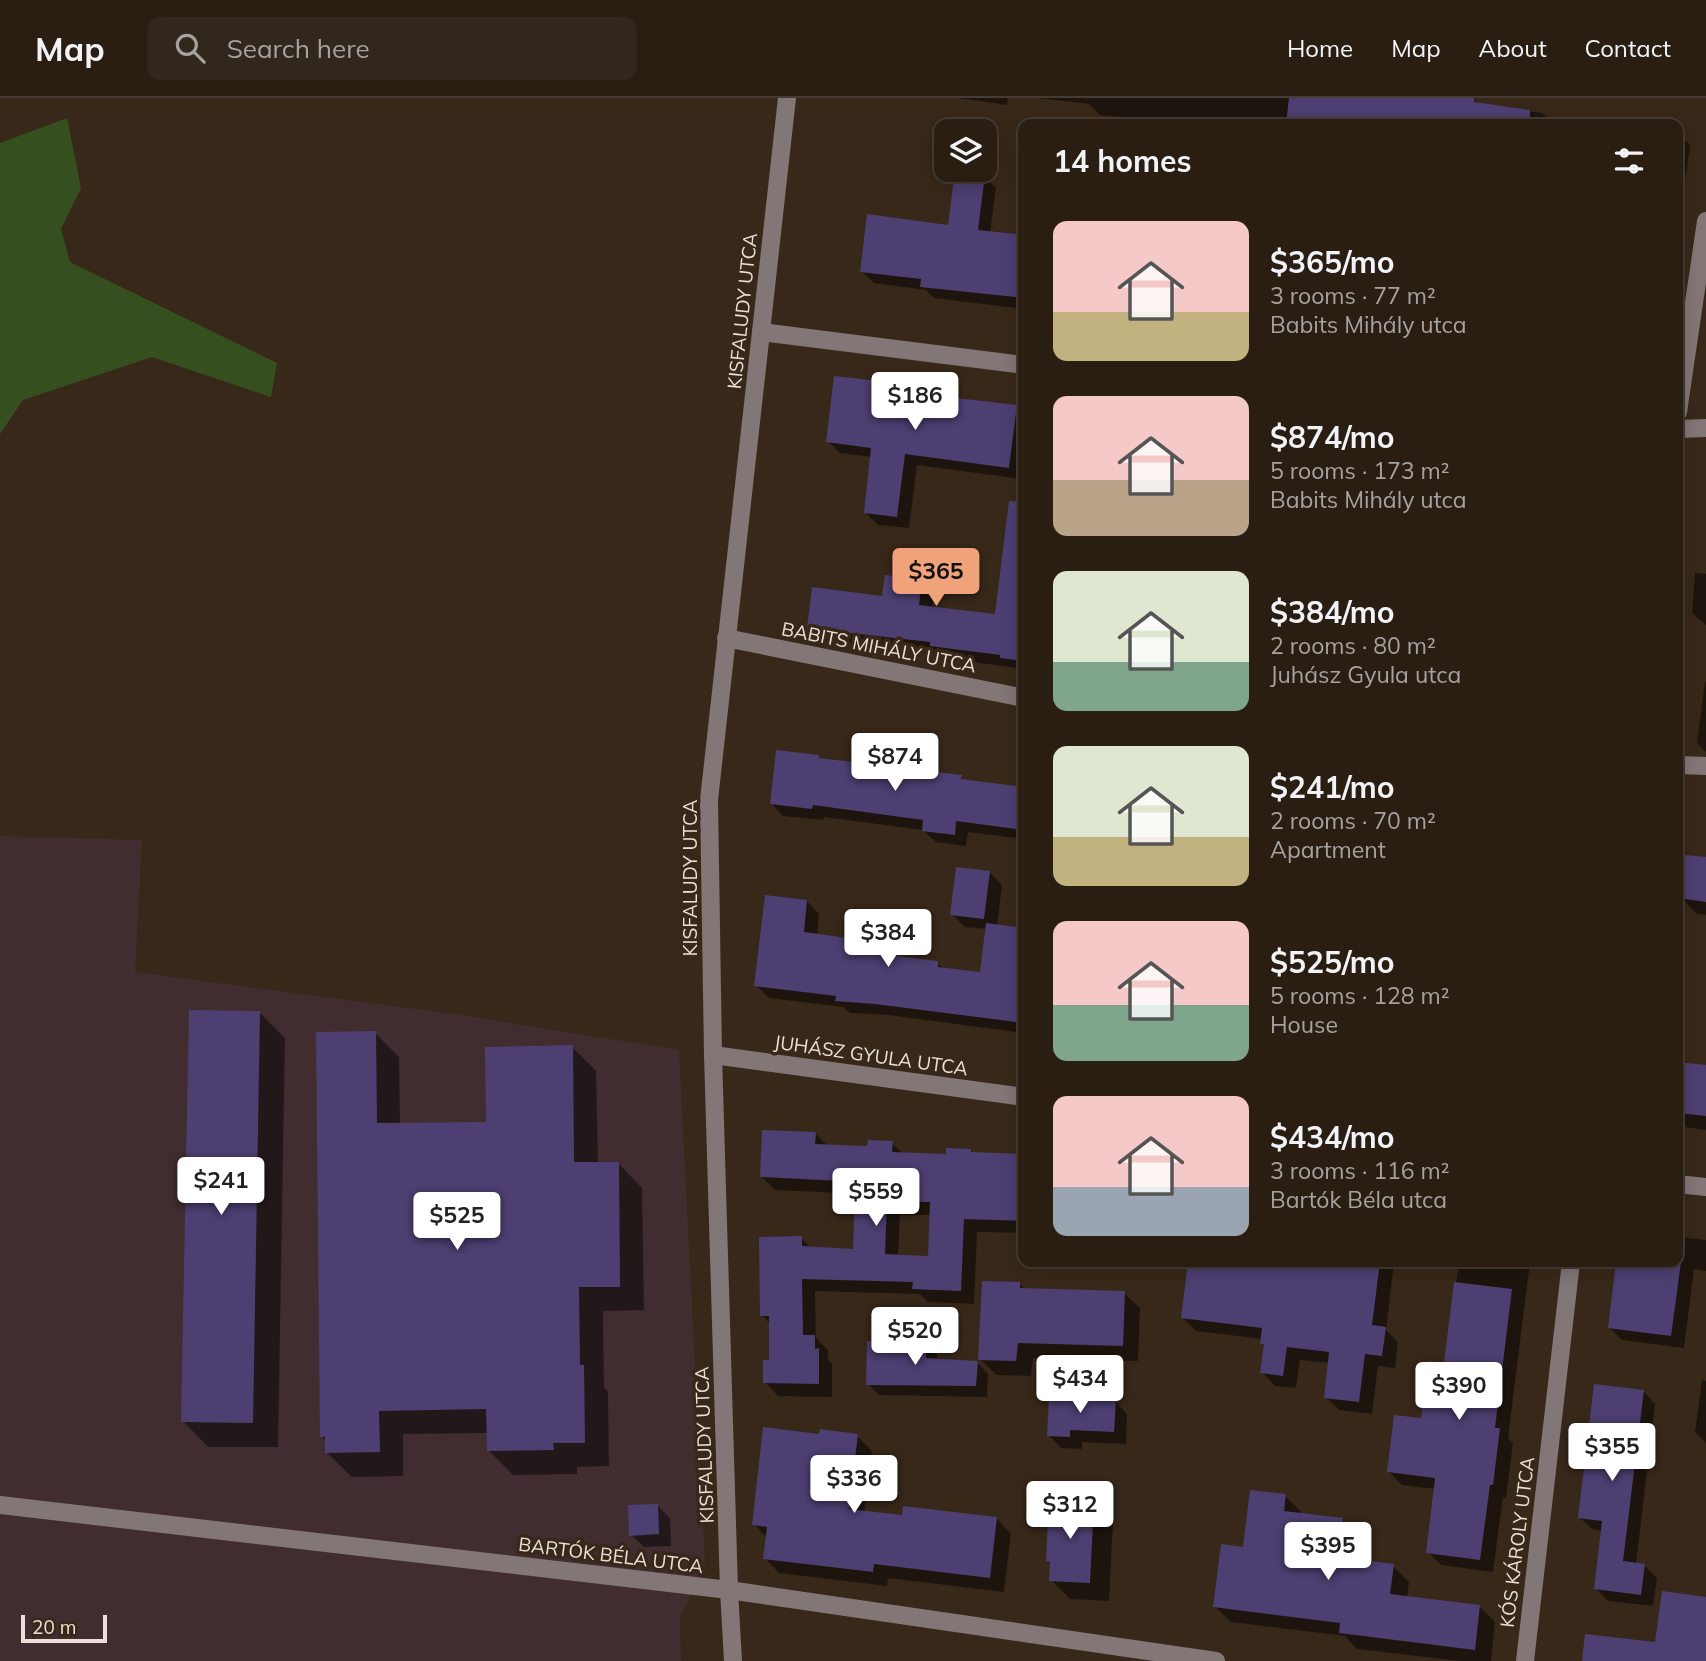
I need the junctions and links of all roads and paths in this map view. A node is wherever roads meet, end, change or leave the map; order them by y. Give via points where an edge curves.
1 (787, 98) edge
2 (1706, 221) edge
3 (761, 332) junction
4 (1018, 364) edge
5 (1683, 378) edge
6 (1706, 428) edge
7 (1683, 429) edge
8 (726, 638) junction
9 (1018, 697) edge
10 (1683, 765) edge
11 (1706, 766) edge
12 (713, 1055) junction
13 (1018, 1096) edge
14 (1683, 1185) edge
15 (1706, 1187) edge
16 (1570, 1267) edge
17 (0, 1505) edge
18 (729, 1590) junction
19 (733, 1661) edge
20 (1216, 1661) edge
21 (1525, 1661) edge

1 - 3 street, KISFALUDY UTCA
2 - 5 street
3 - 4 street
3 - 8 street, KISFALUDY UTCA
6 - 7 street
8 - 9 street, BABITS MIHÁLY UTCA
8 - 12 street, KISFALUDY UTCA via 709,800
10 - 11 street
12 - 13 street, JUHÁSZ GYULA UTCA
12 - 18 street, KISFALUDY UTCA
14 - 15 street
16 - 21 street, KÓS KÁROLY UTCA
17 - 18 street, BARTÓK BÉLA UTCA
18 - 19 street, KISFALUDY UTCA
18 - 20 street, BARTÓK BÉLA UTCA

